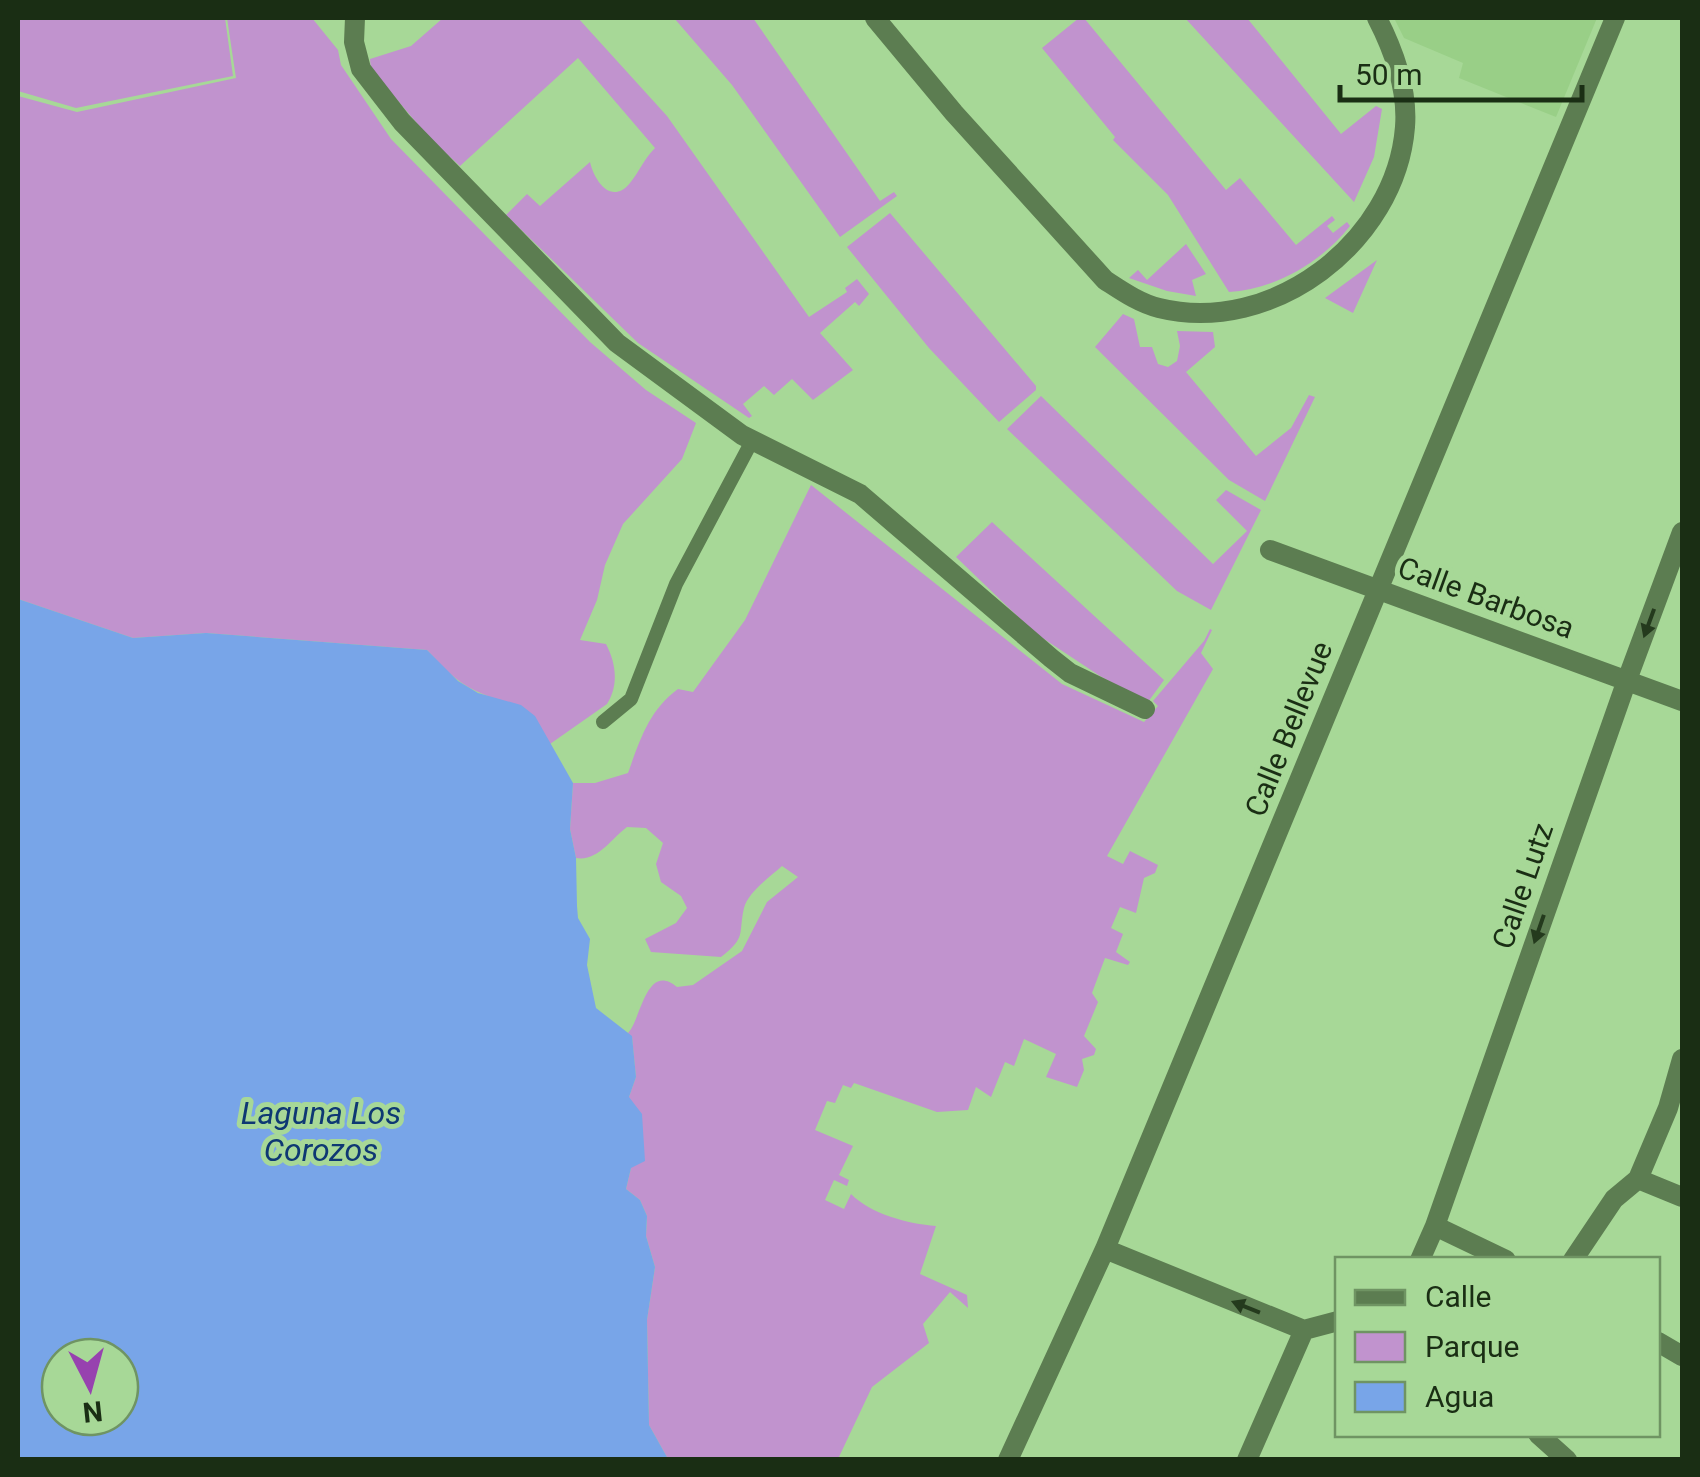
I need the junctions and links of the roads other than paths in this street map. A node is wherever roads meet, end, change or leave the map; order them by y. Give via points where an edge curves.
1 (355, 18) edge
2 (874, 18) edge
3 (1376, 18) edge
4 (1615, 18) edge
5 (752, 441) junction
6 (1682, 532) edge
7 (1270, 550) dead end
8 (1376, 590) junction
9 (1627, 680) junction
10 (1682, 701) edge
11 (1146, 709) dead end
12 (603, 722) dead end
13 (1682, 1059) edge
14 (1638, 1179) junction
15 (1682, 1197) edge
16 (1435, 1226) junction
17 (1105, 1249) junction
18 (1421, 1257) edge
19 (1500, 1257) edge
20 (1575, 1257) edge
21 (1335, 1323) edge
22 (1304, 1330) junction
23 (1660, 1343) edge
24 (1682, 1356) edge
25 (1541, 1437) edge
26 (1008, 1460) edge
27 (1247, 1460) edge
28 (1567, 1460) edge

1 - 5 street via 361,69 402,122 617,343
2 - 3 street via 1105,280 1155,307 1202,312 1267,301 1320,272 1366,228 1385,198 1405,124 1398,69
4 - 8 street, Calle Bellevue
5 - 11 street via 860,494 1051,658
5 - 12 lane via 676,584 631,699
6 -> 9 street, Calle Lutz
7 - 8 street, Calle Barbosa
8 - 9 street, Calle Barbosa
8 - 17 street, Calle Bellevue
9 - 10 street, Calle Barbosa
9 -> 16 street, Calle Lutz
13 - 14 street
14 - 15 street
14 - 20 street via 1614,1199
16 - 18 street, Calle Lutz
16 - 19 street
22 -> 17 street
17 - 26 street, Calle Bellevue
21 - 22 street
22 - 27 street
23 - 24 street
25 - 28 street

